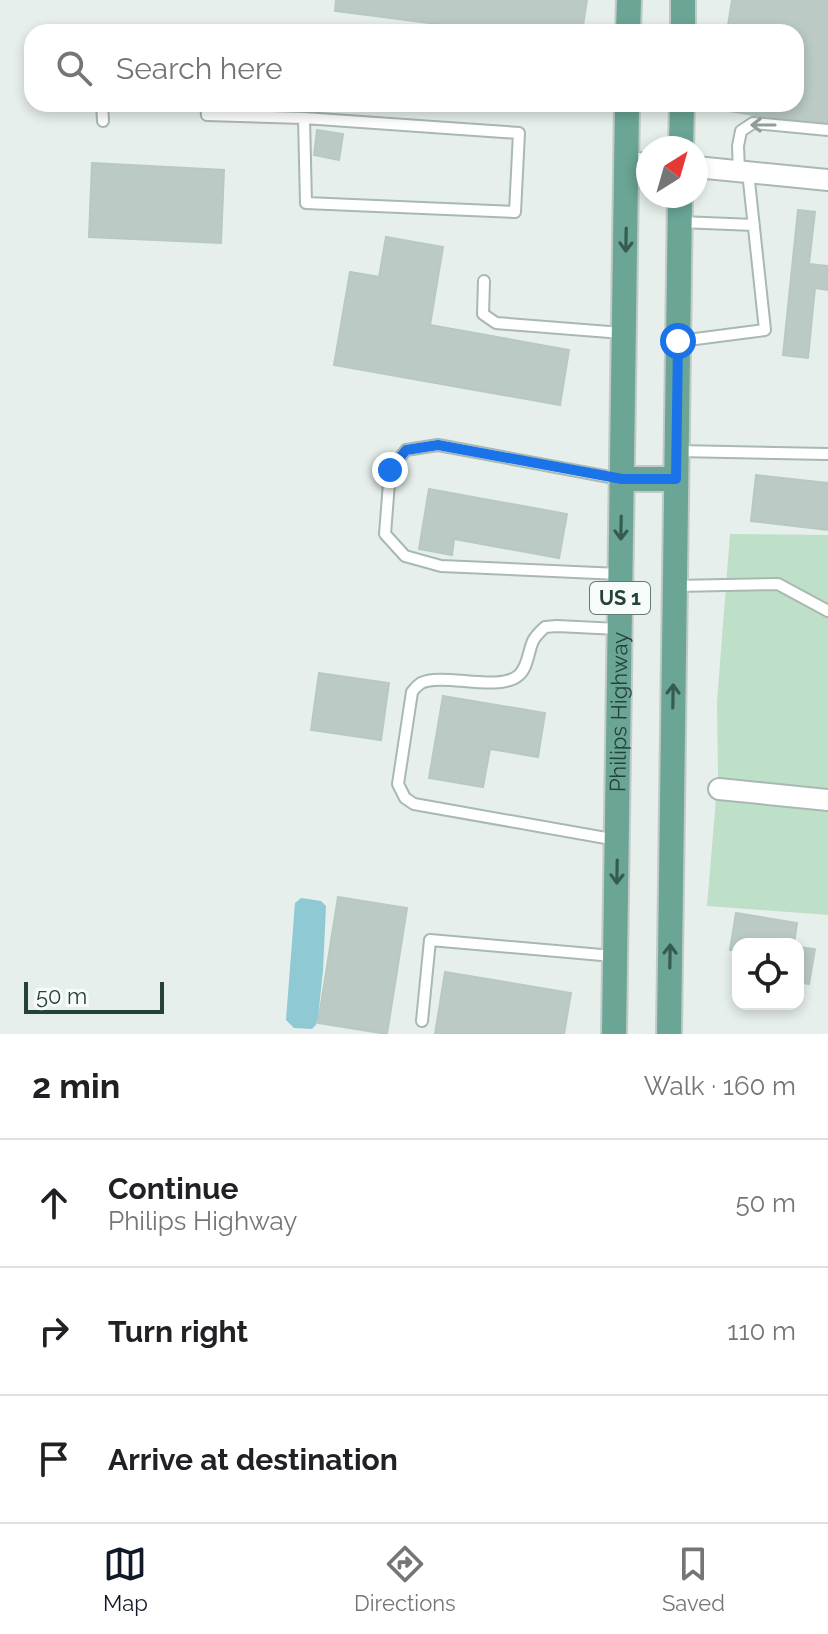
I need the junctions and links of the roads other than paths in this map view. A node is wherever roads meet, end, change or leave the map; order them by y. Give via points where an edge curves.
1 (629, 0) edge
2 (683, 0) edge
3 (628, 24) edge
4 (683, 24) edge
5 (102, 112) edge
6 (207, 112) edge
7 (628, 112) edge
8 (682, 112) edge
9 (304, 118) junction
10 (103, 121) dead end
11 (828, 130) edge
12 (681, 136) edge
13 (636, 157) edge
14 (708, 168) edge
15 (744, 172) junction
16 (636, 176) edge
17 (828, 180) edge
18 (680, 208) edge
19 (680, 222) junction
20 (754, 225) junction
21 (484, 281) dead end
22 (624, 333) junction
23 (678, 341) junction
24 (676, 451) junction
25 (827, 454) edge
26 (622, 479) junction
27 (676, 479) junction
28 (621, 574) junction
29 (675, 586) junction
30 (828, 611) edge
31 (620, 629) junction
32 (719, 789) dead end
33 (828, 800) edge
34 (617, 840) junction
35 (615, 957) junction
36 (422, 1021) dead end
37 (614, 1034) edge
38 (669, 1034) edge

1 - 3 main road
2 - 4 main road
5 - 10 lane
6 - 9 lane
7 - 13 main road, Philips Highway / US 1
8 - 12 main road
9 - 9 lane via 519,133 515,212 306,203
11 -> 15 lane via 753,123 741,131 738,146
14 - 15 street
15 - 17 street
15 - 20 lane
16 -> 22 main road, Philips Highway / US 1
18 - 19 main road, US 1
19 - 20 lane
19 - 23 main road, US 1
20 - 23 lane via 765,330
21 - 22 lane via 483,314 496,323
22 - 26 main road, Philips Highway / US 1
23 - 24 main road, US 1
24 - 25 lane
24 - 27 main road, US 1
26 - 27 main road
26 -> 28 main road, Philips Highway / US 1
26 - 28 lane via 438,445 406,450 390,470 385,534 405,556 441,566
27 - 29 main road, US 1
28 - 31 main road, Philips Highway / US 1
29 - 30 lane via 778,584
38 -> 29 main road, US 1
31 - 34 main road, Philips Highway / US 1
31 - 34 lane via 545,627 534,638 525,666 510,680 419,684 412,692 398,784 414,804
32 - 33 street
34 -> 35 main road, Philips Highway / US 1
35 - 36 lane via 430,940
35 - 37 main road, Philips Highway / US 1

